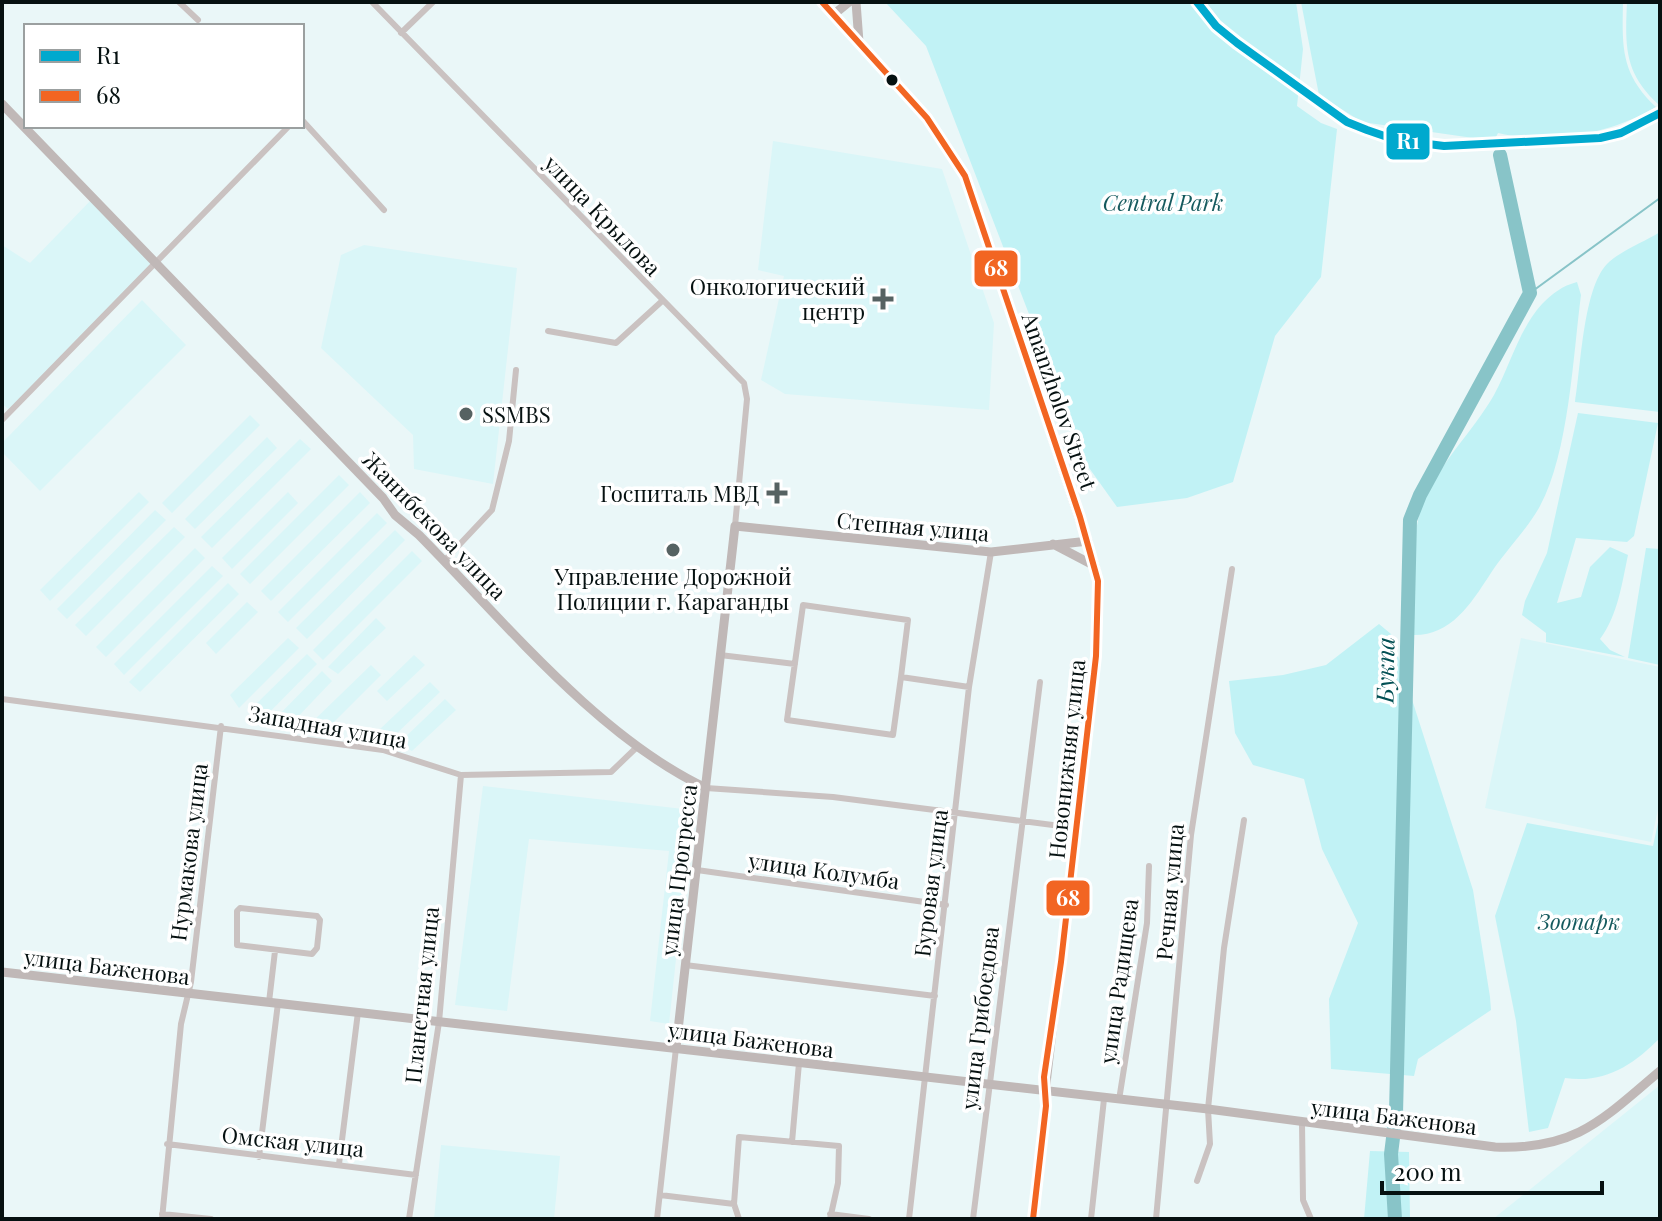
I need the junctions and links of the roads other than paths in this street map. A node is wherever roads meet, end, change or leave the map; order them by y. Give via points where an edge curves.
1 (179, 2) edge
2 (372, 2) edge
3 (433, 2) edge
4 (822, 2) edge
5 (849, 2) edge
6 (856, 2) edge
7 (833, 15) junction
8 (198, 20) dead end
9 (401, 33) junction
10 (859, 42) junction
11 (2, 104) edge
12 (304, 122) edge
13 (24, 127) edge
14 (25, 128) edge
15 (287, 128) edge
16 (384, 210) dead end
17 (157, 263) junction
18 (661, 302) junction
19 (548, 331) dead end
20 (516, 370) dead end
21 (2, 420) edge
22 (735, 526) junction
23 (1088, 541) junction
24 (1053, 544) junction
25 (991, 552) junction
26 (444, 561) junction
27 (1095, 566) junction
28 (1232, 569) dead end
29 (720, 655) junction
30 (795, 664) junction
31 (901, 677) junction
32 (1040, 682) dead end
33 (969, 687) junction
34 (2, 699) edge
35 (221, 726) junction
36 (637, 747) junction
37 (461, 775) junction
38 (706, 788) junction
39 (956, 814) junction
40 (1244, 820) dead end
41 (1023, 821) junction
42 (1076, 828) junction
43 (1149, 866) dead end
44 (697, 870) junction
45 (946, 905) junction
46 (275, 951) junction
47 (685, 965) junction
48 (2, 972) edge
49 (187, 994) junction
50 (935, 996) junction
51 (274, 1003) junction
52 (358, 1012) junction
53 (439, 1022) junction
54 (676, 1048) junction
55 (799, 1063) junction
56 (1660, 1071) edge
57 (924, 1077) junction
58 (988, 1085) junction
59 (1045, 1092) junction
60 (1104, 1099) junction
61 (1119, 1100) junction
62 (1166, 1106) junction
63 (1208, 1109) junction
64 (1302, 1123) junction
65 (792, 1142) junction
66 (167, 1144) junction
67 (259, 1157) junction
68 (339, 1164) junction
69 (416, 1175) junction
70 (1197, 1181) dead end
71 (660, 1195) junction
72 (734, 1204) junction
73 (162, 1217) edge
74 (830, 1217) edge
75 (211, 1219) edge
76 (409, 1219) edge
77 (657, 1219) edge
78 (739, 1219) edge
79 (869, 1219) edge
80 (909, 1219) edge
81 (973, 1219) edge
82 (1033, 1219) edge
83 (1091, 1219) edge
84 (1156, 1219) edge
85 (1311, 1219) edge

1 - 8 street
2 - 9 street, улица Крылова
3 - 9 street
4 - 7 main road
5 - 7 main road
6 - 10 main road
7 - 10 main road, Amanzholov Street
9 - 18 street, улица Крылова
10 - 23 main road, Amanzholov Street via 927,118 965,176
11 - 13 main road, Жанибекова улица
12 - 16 street
14 - 17 main road, Жанибекова улица
15 - 17 street
17 - 21 street
17 - 26 main road, Жанибекова улица
18 - 19 street via 616,343
18 - 22 street, улица Крылова via 747,389
20 - 26 street via 509,441 492,510
22 - 25 main road, Степная улица
22 - 29 main road, улица Прогресса
23 - 24 main road, Степная улица
23 - 27 main road, Новонижняя улица
24 - 25 main road, Степная улица
24 - 27 main road
25 - 33 street, Буровая улица
26 - 36 main road, Жанибекова улица via 599,717
27 - 42 main road, Новонижняя улица via 1096,656
28 - 62 street, Речная улица via 1191,835
29 - 30 street
29 - 38 main road, улица Прогресса
30 - 31 street via 787,720 893,735
30 - 31 street via 803,605 854,611 908,620
31 - 33 street
32 - 41 street, улица Грибоедова
33 - 39 street, Буровая улица
34 - 35 street, Западная улица
35 - 37 street, Западная улица via 383,750
35 - 49 street, Нурмакова улица
36 - 37 street, Западная улица via 611,772
36 - 38 main road, Жанибекова улица
37 - 53 street, Планетная улица
38 - 39 street via 833,797
38 - 44 main road, улица Прогресса
39 - 41 street
39 - 45 street, Буровая улица
40 - 63 street via 1224,948
41 - 42 street
41 - 58 street, улица Грибоедова
42 - 59 main road, Новонижняя улица
43 - 61 street, улица Радищева via 1147,923
44 - 45 street, улица Колумба
44 - 47 main road, улица Прогресса
45 - 50 street, Буровая улица
46 - 46 street via 314,953 319,917 238,909 236,944
46 - 51 street
47 - 50 street
47 - 54 main road, улица Прогресса
48 - 49 main road, улица Баженова
49 - 51 main road, улица Баженова
49 - 66 street, Нурмакова улица
50 - 57 street, Буровая улица
51 - 52 main road, улица Баженова
51 - 67 street
52 - 53 main road, улица Баженова
52 - 68 street
53 - 54 main road, улица Баженова
53 - 69 street, Планетная улица
54 - 55 main road, улица Баженова
54 - 71 street, улица Прогресса
55 - 57 main road, улица Баженова
55 - 65 street
56 - 64 main road, улица Баженова via 1603,1119 1563,1140 1523,1148
57 - 58 main road, улица Баженова
57 - 80 street, Буровая улица
58 - 59 main road, улица Баженова
58 - 81 street, улица Грибоедова
59 - 60 main road, улица Баженова
59 - 82 street, Новонижняя улица
60 - 61 main road, улица Баженова
60 - 83 street
61 - 62 main road, улица Баженова
62 - 63 main road, улица Баженова
62 - 84 street, Речная улица
63 - 64 main road, улица Баженова
63 - 70 street via 1210,1144
64 - 85 street via 1303,1200
65 - 72 street via 739,1137
65 - 74 street via 839,1146
66 - 67 street, Омская улица
66 - 73 street, Нурмакова улица
67 - 68 street, Омская улица
68 - 69 street, Омская улица
69 - 76 street, Планетная улица
71 - 72 street
71 - 77 street, улица Прогресса
72 - 78 street
73 - 75 street
74 - 79 street

